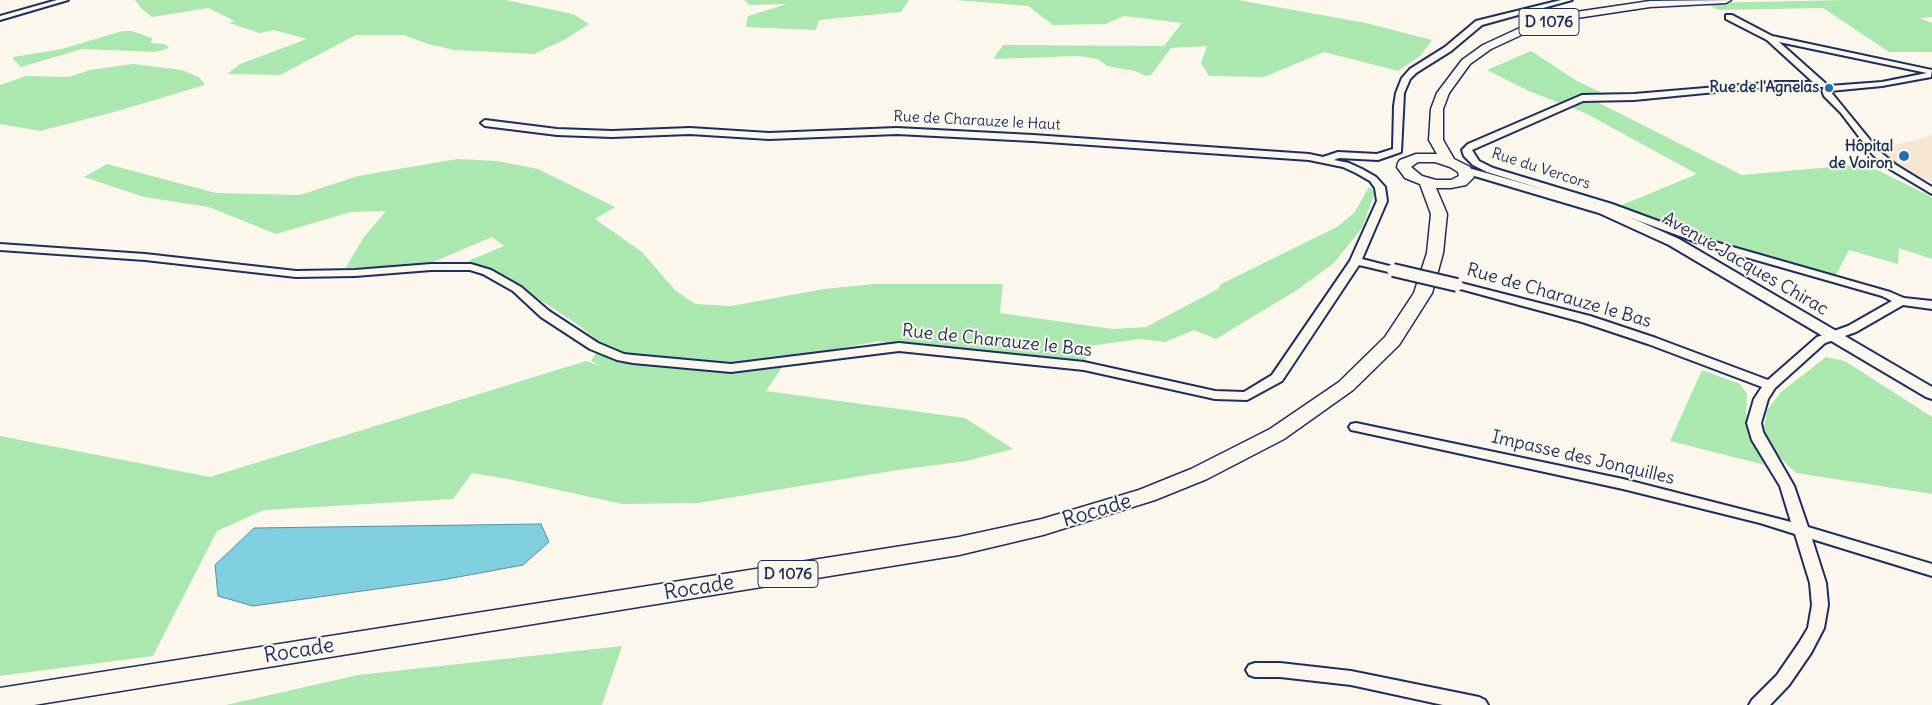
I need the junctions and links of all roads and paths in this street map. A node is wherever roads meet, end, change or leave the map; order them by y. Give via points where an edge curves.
1 (65, 0) edge
2 (1570, 0) edge
3 (1726, 0) edge
4 (1729, 17) dead end
5 (0, 18) edge
6 (1770, 38) junction
7 (1932, 74) edge
8 (1818, 84) junction
9 (1829, 88) junction
10 (484, 123) dead end
11 (1436, 140) junction
12 (1424, 158) junction
13 (1323, 160) junction
14 (1448, 161) junction
15 (1460, 178) junction
16 (1426, 182) junction
17 (1932, 191) edge
18 (1438, 214) junction
19 (0, 247) edge
20 (1356, 261) junction
21 (1901, 301) junction
22 (1932, 305) edge
23 (1832, 335) junction
24 (1770, 385) junction
25 (1932, 394) edge
26 (1356, 427) dead end
27 (1801, 529) junction
28 (1932, 570) edge
29 (1255, 670) dead end
30 (0, 699) edge
31 (1479, 705) edge
32 (1758, 705) edge

1 - 5 street
2 - 13 street via 1479,23 1448,49 1413,71 1400,93 1398,150 1378,157 1338,155
3 - 11 main road, D 1076 via 1596,11 1540,24 1501,39 1476,54 1448,81 1437,110
4 - 6 street
6 - 7 street
6 - 8 street via 1797,60
7 - 9 street via 1882,84
8 - 9 street
8 - 21 street, Rue du Vercors via 1582,98 1467,150 1476,163 1490,170 1608,206 1711,244
9 - 17 street via 1827,94 1876,153 1892,167
10 - 13 street, Rue de Charauze le Haut via 557,132 612,134 690,131 769,136 897,131
11 - 12 main road
11 - 14 main road
12 - 14 main road
12 - 16 main road via 1410,160 1404,167 1410,175
13 - 20 street, Rue de Charauze le Haut via 1359,171 1380,187 1382,201
14 - 15 main road
15 - 16 main road
15 - 18 main road, Rocade / D 1076
15 - 23 street, Avenue Jacques Chirac via 1530,188 1603,210 1674,242
16 - 18 main road, Rocade / D 1076
18 - 30 main road, Rocade / D 1076 via 1436,252 1423,293 1392,341 1369,365 1332,396 1277,434 1216,466 1147,495 1043,527 959,546
19 - 20 street, Rue de Charauze le Bas via 145,257 296,274 470,267 487,272 517,289 545,314 594,346 633,359 731,368 899,347 1084,366 1215,395 1247,396 1277,378
20 - 24 street, Rue de Charauze le Bas, bridge via 1538,305 1615,328
21 - 22 street
21 - 23 street via 1852,329
23 - 24 street via 1821,340
23 - 25 street, Avenue Jacques Chirac
24 - 27 street via 1754,423 1758,440 1787,486
26 - 27 street, Impasse des Jonquilles via 1623,484
27 - 28 street, Impasse des Jonquilles
27 - 32 street via 1818,583 1820,606 1816,628 1783,680
29 - 31 street via 1351,678

